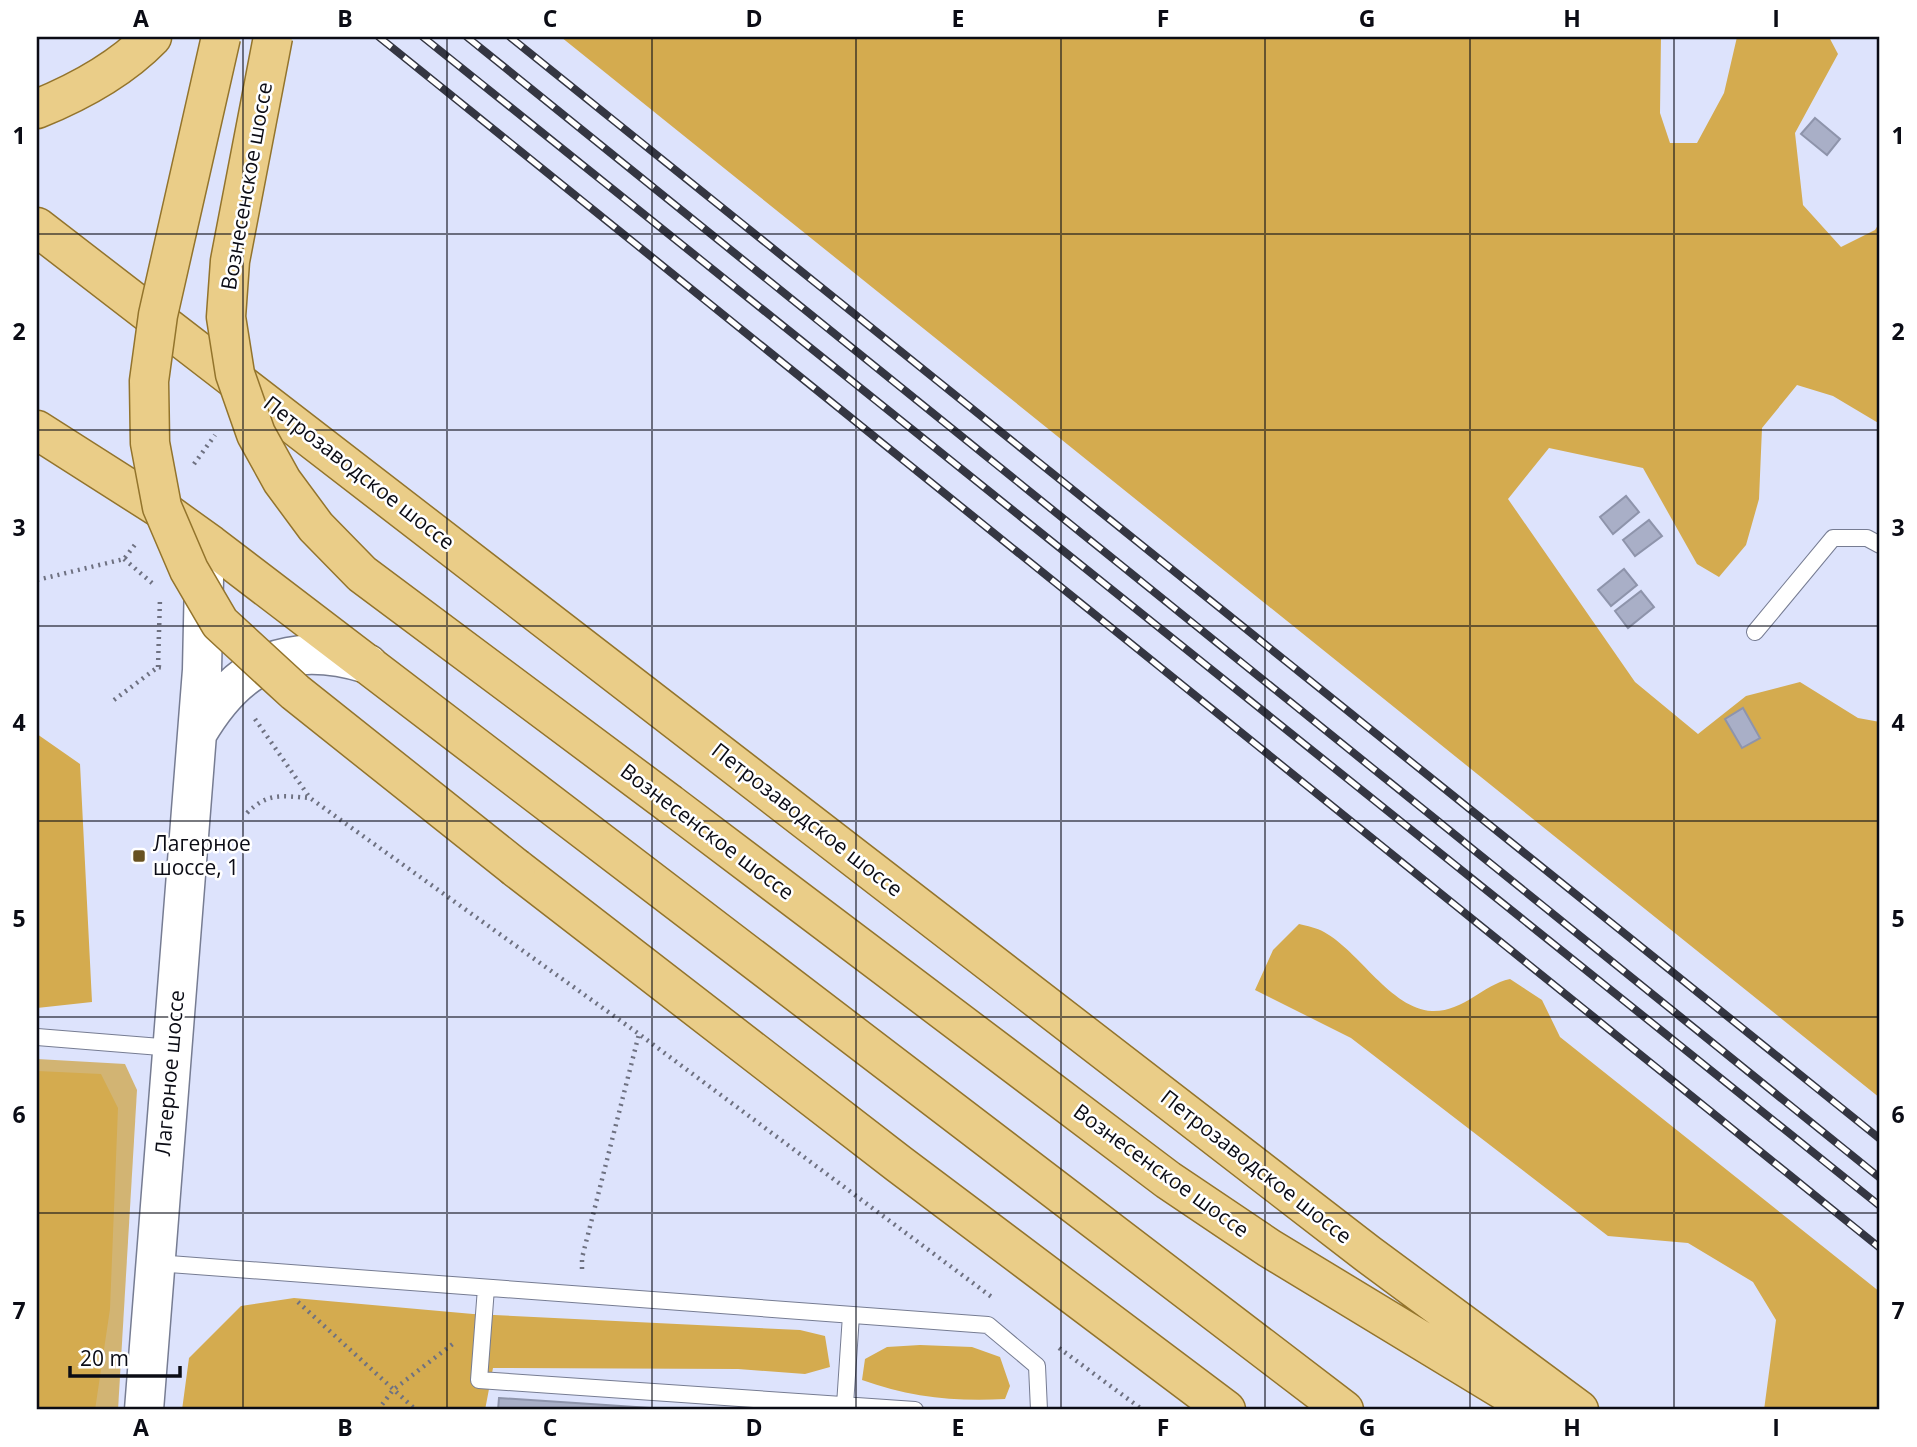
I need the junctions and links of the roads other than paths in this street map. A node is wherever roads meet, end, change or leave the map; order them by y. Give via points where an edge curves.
1 (152, 37) edge
2 (220, 37) edge
3 (273, 37) edge
4 (37, 109) edge
5 (37, 227) edge
6 (37, 430) edge
7 (205, 541) junction
8 (1880, 545) edge
9 (1755, 632) dead end
10 (368, 664) junction
11 (196, 736) junction
12 (37, 1037) edge
13 (173, 1048) junction
14 (156, 1263) junction
15 (486, 1288) junction
16 (851, 1315) junction
17 (845, 1405) junction
18 (144, 1410) edge
19 (915, 1410) edge
20 (1039, 1410) edge
21 (1226, 1410) edge
22 (1344, 1410) edge
23 (1536, 1410) edge
24 (1579, 1410) edge

1 - 4 main road via 110,72
2 - 21 main road, bridge via 158,315 149,381 150,443 162,507 189,570 220,623 295,692 516,868
3 - 23 main road, Вознесенское шоссе, bridge via 230,261 226,317 235,374 256,434 282,481 316,527 362,574 1168,1180 1269,1248
5 - 24 main road, Петрозаводское шоссе via 1357,1246
6 - 7 main road
7 - 10 main road
7 - 11 street, Лагерное шоссе
8 - 9 lane via 1867,538 1833,538
10 - 11 street, Лагерное шоссе via 335,654 300,653 267,663 237,680
10 - 22 main road
11 - 13 street, Лагерное шоссе
12 - 13 lane
13 - 14 street, Лагерное шоссе
14 - 15 lane
14 - 18 street, Лагерное шоссе
15 - 16 lane
15 - 17 lane via 479,1380
16 - 17 lane
16 - 20 lane via 988,1325 1037,1366
17 - 19 lane

